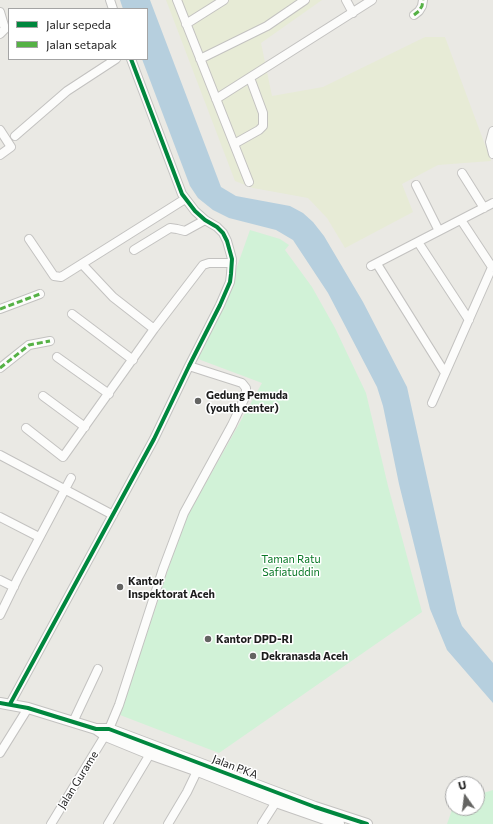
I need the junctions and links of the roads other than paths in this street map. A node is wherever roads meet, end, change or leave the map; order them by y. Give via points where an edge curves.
1 (177, 0) edge
2 (224, 0) edge
3 (306, 0) edge
4 (346, 0) edge
5 (372, 0) edge
6 (423, 0) edge
7 (0, 12) edge
8 (353, 13) junction
9 (414, 15) dead end
10 (186, 24) junction
11 (0, 34) edge
12 (114, 60) edge
13 (132, 60) edge
14 (200, 60) junction
15 (250, 78) junction
16 (216, 99) junction
17 (0, 130) edge
18 (493, 131) edge
19 (15, 136) dead end
20 (234, 144) junction
21 (0, 154) edge
22 (493, 154) edge
23 (462, 173) dead end
24 (250, 182) dead end
25 (416, 185) dead end
26 (185, 199) junction
27 (493, 203) edge
28 (484, 208) junction
29 (205, 220) junction
30 (461, 220) junction
31 (439, 231) junction
32 (30, 239) dead end
33 (418, 242) junction
34 (134, 250) dead end
35 (82, 264) junction
36 (232, 264) junction
37 (493, 266) edge
38 (40, 294) dead end
39 (0, 309) edge
40 (72, 314) dead end
41 (469, 320) junction
42 (154, 329) junction
43 (50, 341) dead end
44 (57, 357) dead end
45 (133, 360) junction
46 (189, 366) junction
47 (0, 368) edge
48 (446, 373) junction
49 (109, 394) junction
50 (43, 396) dead end
51 (432, 403) dead end
52 (85, 427) junction
53 (26, 428) dead end
54 (0, 455) edge
55 (71, 478) dead end
56 (64, 489) junction
57 (113, 515) junction
58 (0, 517) edge
59 (39, 537) junction
60 (0, 580) edge
61 (14, 587) junction
62 (0, 615) edge
63 (98, 670) dead end
64 (5, 703) edge
65 (28, 708) junction
66 (73, 722) junction
67 (107, 733) junction
68 (0, 753) edge
69 (150, 754) junction
70 (199, 767) junction
71 (276, 802) junction
72 (50, 824) edge
73 (108, 824) edge
74 (168, 824) edge
75 (262, 824) edge
76 (339, 824) edge
77 (367, 824) edge

1 - 10 street
2 - 10 street
3 - 14 street via 267,26
4 - 8 street
5 - 8 street
6 - 9 street via 420,11
7 - 11 street via 5,29
8 - 15 street
10 - 14 street
12 - 19 street via 67,91
13 - 26 street
14 - 16 street
15 - 16 street
15 - 20 street via 263,114 263,126
16 - 20 street
17 - 21 street via 11,147
18 - 22 street via 490,142
20 - 24 street
23 - 28 street
25 - 31 street
26 - 29 street
26 - 35 street
27 - 28 street
28 - 30 street
29 - 34 street via 185,231 170,228
29 - 36 street via 223,233
30 - 31 street
30 - 37 street
31 - 33 street
32 - 35 street via 54,276 61,277
33 - 41 street
33 - 48 street via 374,265
35 - 42 street via 112,297
36 - 42 street via 209,262 203,265
36 - 46 street via 230,282 225,295
37 - 41 street
38 - 39 street
40 - 45 street
41 - 48 street
42 - 45 street
43 - 47 street via 29,345
44 - 49 street
45 - 49 street
46 - 57 street
46 - 67 street, Jalan Gurame via 242,382 246,388 246,395 184,513 119,705
48 - 51 street
49 - 52 street
50 - 52 street
52 - 53 street via 63,457
54 - 56 street
55 - 56 street
56 - 57 street
56 - 59 street
57 - 64 street
58 - 59 street
59 - 61 street
60 - 61 street
61 - 62 street
63 - 66 street
64 - 65 street, Jalan PKA
65 - 66 street, Jalan PKA
65 - 68 street
66 - 67 street, Jalan PKA
67 - 69 street, Jalan PKA
67 - 70 street, Jalan PKA
67 - 72 street, Jalan Gurame
69 - 70 street, Jalan PKA
69 - 73 street
70 - 71 street, Jalan PKA
70 - 74 street via 188,792
70 - 77 street, Jalan PKA
71 - 75 street
71 - 76 street, Jalan PKA

